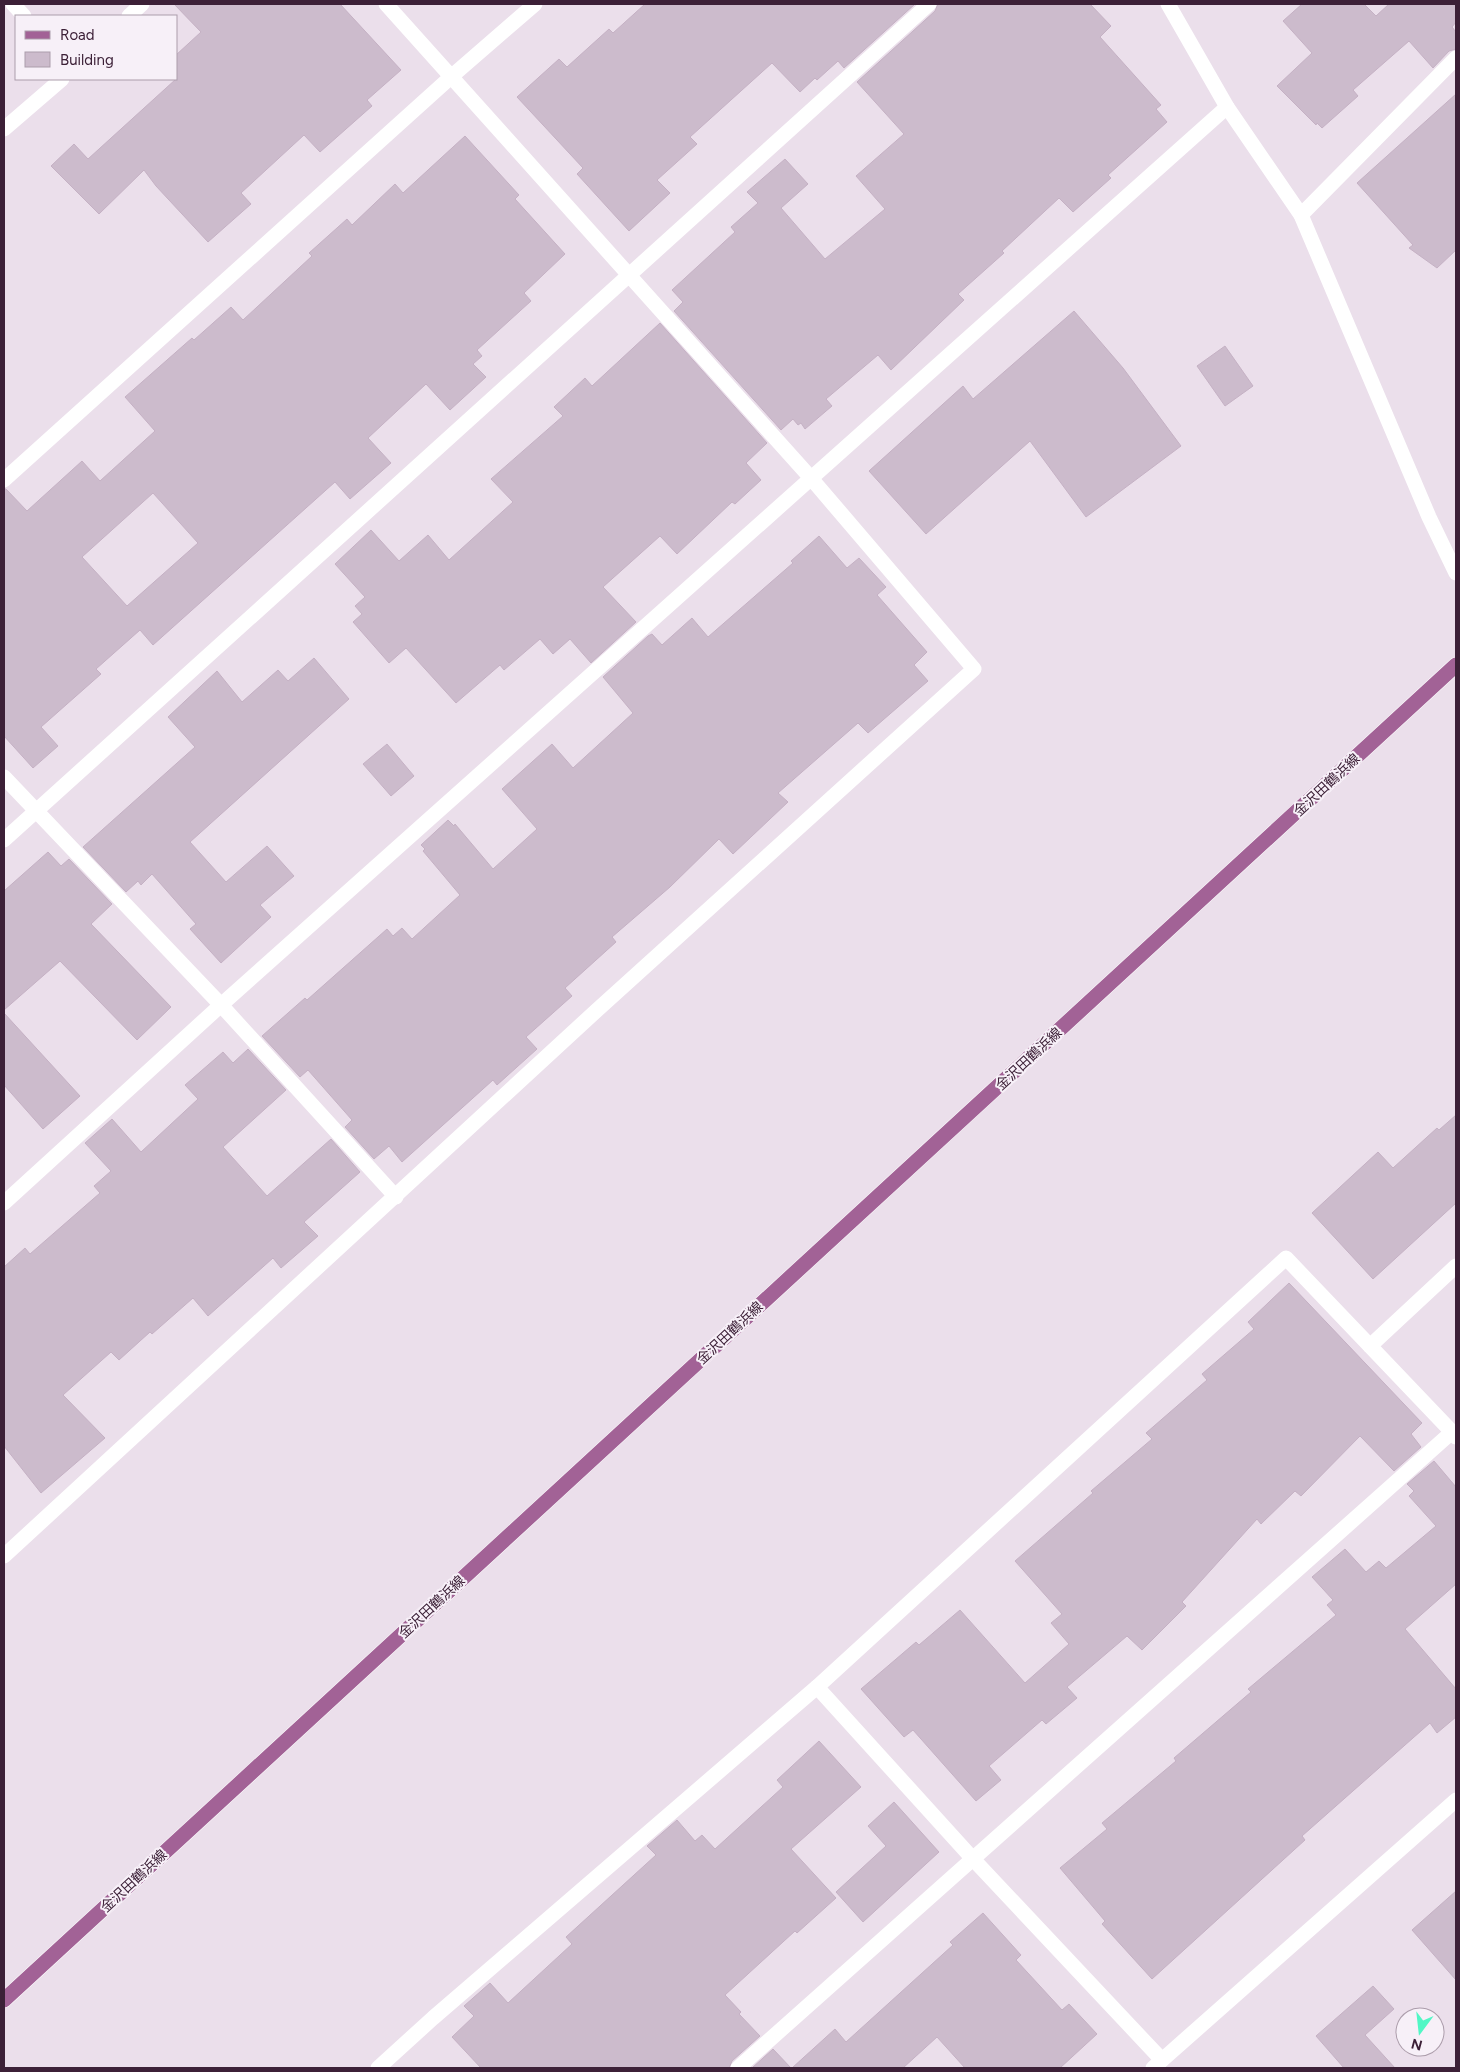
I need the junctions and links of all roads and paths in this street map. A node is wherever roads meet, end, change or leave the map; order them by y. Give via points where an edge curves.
1 (14, 4) edge
2 (142, 4) edge
3 (386, 4) edge
4 (535, 4) edge
5 (929, 4) edge
6 (1168, 4) edge
7 (23, 15) edge
8 (130, 15) edge
9 (1456, 58) edge
10 (452, 76) junction
11 (61, 80) edge
12 (1226, 107) junction
13 (4, 129) edge
14 (1301, 215) junction
15 (628, 275) junction
16 (810, 477) junction
17 (4, 480) edge
18 (1456, 573) edge
19 (1456, 665) edge
20 (4, 777) edge
21 (35, 811) junction
22 (4, 840) edge
23 (221, 1005) junction
24 (396, 1197) junction
25 (4, 1203) edge
26 (1456, 1266) edge
27 (1370, 1346) junction
28 (1454, 1435) edge
29 (4, 1556) edge
30 (817, 1687) junction
31 (1456, 1800) edge
32 (973, 1859) junction
33 (4, 2000) edge
34 (1158, 2064) edge
35 (378, 2068) edge
36 (738, 2068) edge

1 - 7 street
2 - 8 street
3 - 10 street
4 - 10 street
5 - 15 street
6 - 12 street
9 - 14 street
10 - 15 street
10 - 17 street
11 - 13 street
12 - 14 street
12 - 16 street
14 - 18 street via 1428,517
15 - 16 street
15 - 21 street
16 - 23 street
16 - 24 street via 974,669
19 - 33 main road, 金沢田鶴浜線
20 - 21 street
21 - 22 street
21 - 23 street
23 - 24 street
23 - 25 street
24 - 29 street
26 - 27 street
27 - 28 street
27 - 30 street via 1286,1258
28 - 32 street
30 - 32 street
30 - 35 street
31 - 34 street
32 - 34 street
32 - 36 street

